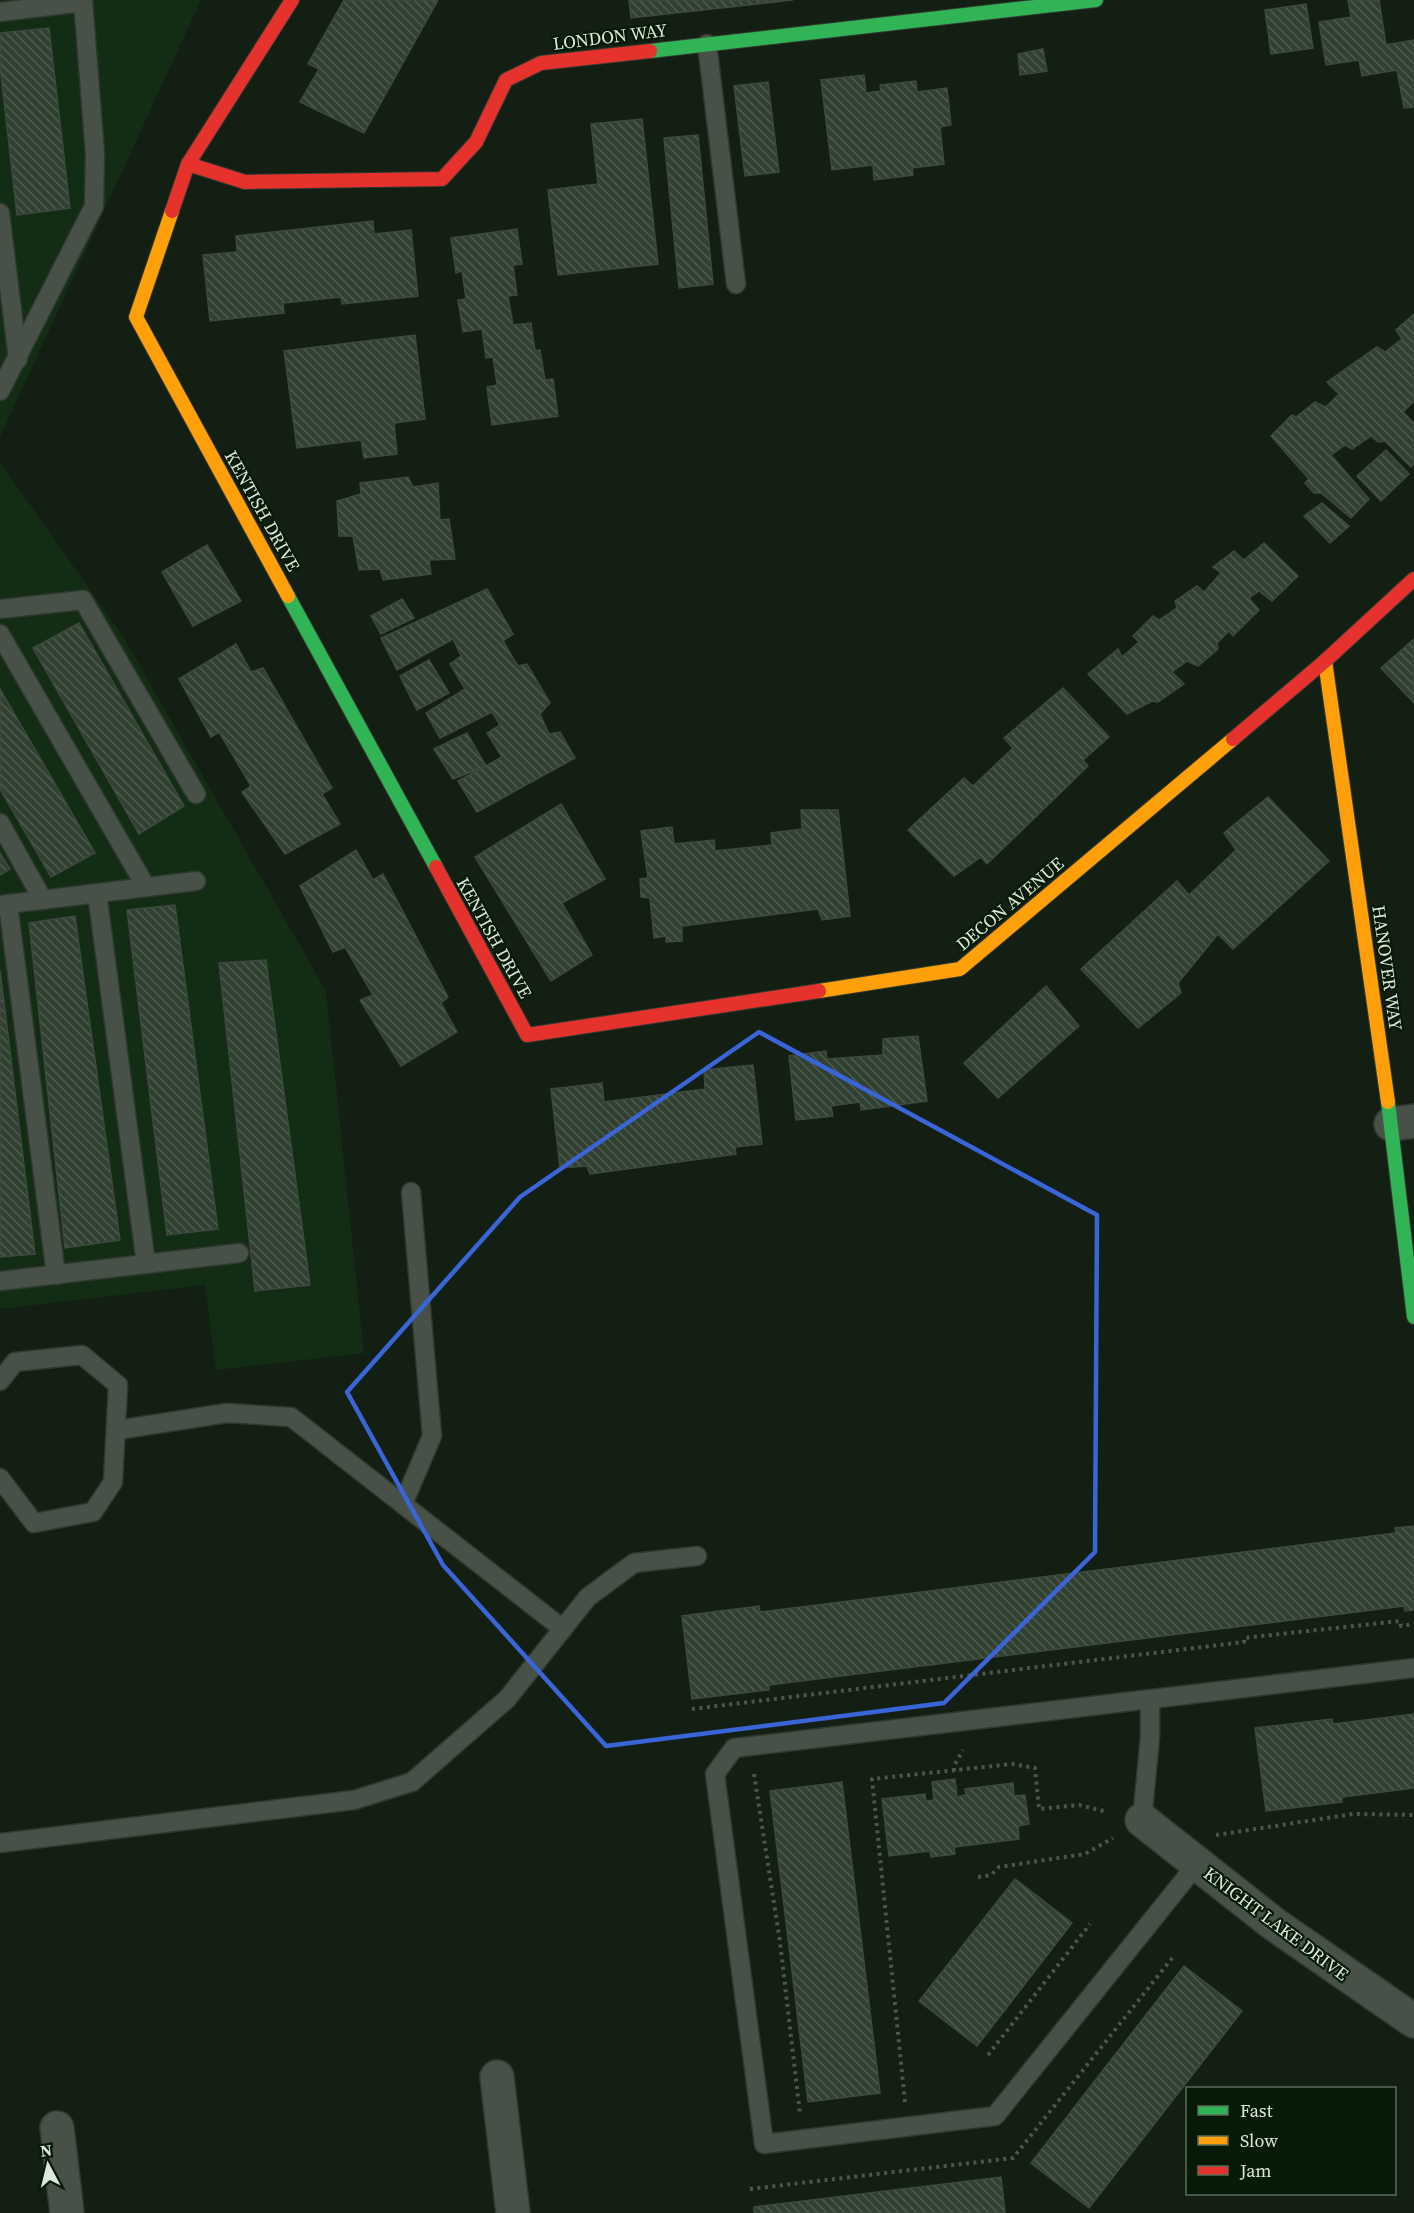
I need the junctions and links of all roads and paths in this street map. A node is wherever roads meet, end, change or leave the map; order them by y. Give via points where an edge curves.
1 (292, 0) edge
2 (1096, 0) edge
3 (83, 1) edge
4 (967, 7) edge
5 (0, 12) edge
6 (707, 44) junction
7 (188, 164) junction
8 (0, 213) edge
9 (736, 285) dead end
10 (18, 359) junction
11 (0, 392) edge
12 (1414, 579) edge
13 (0, 609) edge
14 (0, 634) edge
15 (1325, 661) junction
16 (196, 794) dead end
17 (0, 823) edge
18 (196, 881) dead end
19 (146, 887) junction
20 (97, 893) junction
21 (43, 900) junction
22 (4, 905) edge
23 (526, 1035) joint
24 (1403, 1123) edge
25 (411, 1192) dead end
26 (239, 1253) dead end
27 (146, 1264) junction
28 (56, 1275) junction
29 (0, 1281) edge
30 (1414, 1317) edge
31 (0, 1381) edge
32 (117, 1430) junction
33 (0, 1478) edge
34 (404, 1504) junction
35 (697, 1556) dead end
36 (1414, 1624) edge
37 (563, 1629) junction
38 (1414, 1668) edge
39 (1150, 1700) junction
40 (692, 1709) dead end
41 (750, 1746) junction
42 (1414, 1815) edge
43 (1142, 1821) junction
44 (0, 1843) edge
45 (1197, 1864) junction
46 (978, 1877) dead end
47 (1090, 1924) dead end
48 (1414, 2021) edge
49 (988, 2055) dead end
50 (497, 2077) dead end
51 (908, 2126) junction
52 (57, 2128) dead end
53 (802, 2139) junction
54 (68, 2213) edge
55 (513, 2213) edge

1 - 7 street, KENTISH DRIVE
2 - 4 street, LONDON WAY
3 - 5 lane
3 - 10 lane via 95,154 94,206
4 - 6 street, LONDON WAY
6 - 7 street, LONDON WAY via 541,63 506,80 476,142 442,179 245,182
6 - 9 lane
7 - 23 street, KENTISH DRIVE via 136,318
8 - 10 lane
10 - 11 lane
12 - 15 street, DECON AVENUE
13 - 16 lane via 83,600
14 - 19 lane
15 - 23 street, DECON AVENUE via 960,969
15 - 24 street, HANOVER WAY
17 - 21 lane
18 - 19 lane
19 - 20 lane
20 - 21 lane
20 - 27 lane
21 - 22 lane
22 - 28 lane
24 - 30 street, HANOVER WAY
25 - 34 lane via 432,1436
26 - 27 lane
27 - 28 lane
28 - 29 lane
31 - 32 lane via 15,1362 82,1354 118,1385
32 - 33 lane via 113,1482 93,1512 34,1523
32 - 34 lane via 227,1413 291,1417
34 - 37 lane
35 - 37 lane via 634,1563 588,1597
36 - 40 path via 1401,1626 1400,1621 1244,1638 1244,1642
37 - 44 lane via 507,1699 412,1782 354,1800
38 - 39 lane
39 - 41 lane
39 - 43 lane
41 - 53 path via 778,1931
41 - 53 lane via 734,1748 715,1774 738,1963 764,2144
42 - 45 path via 1353,1814 1212,1835
43 - 45 street, KNIGHT LAKE DRIVE
43 - 46 path via 1085,1854 999,1868 992,1875
43 - 51 path via 1079,1805 1039,1809 1035,1768 1012,1764 872,1779
45 - 48 street, KNIGHT LAKE DRIVE via 1301,1944
45 - 51 lane via 995,2116
47 - 49 path
50 - 55 street
51 - 53 lane
52 - 54 street

